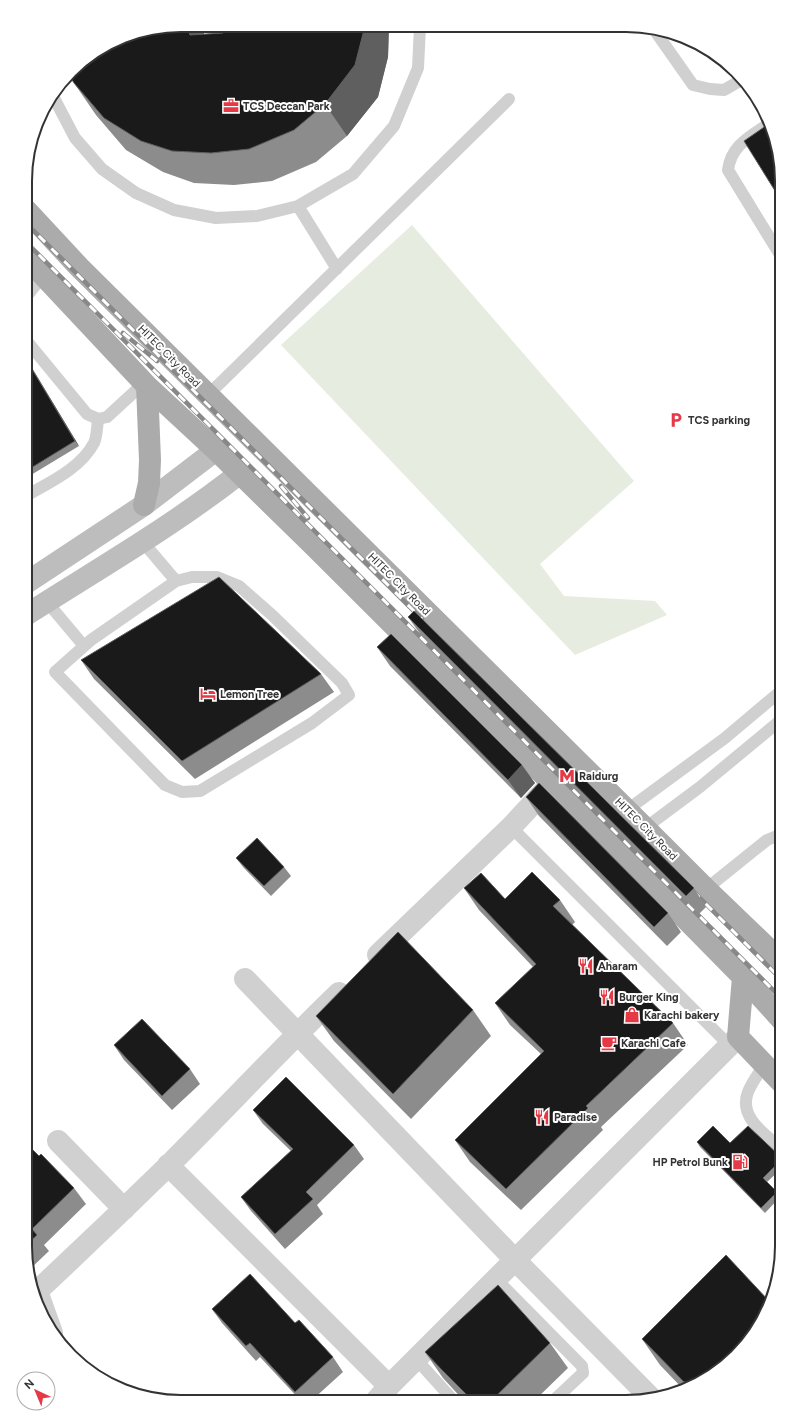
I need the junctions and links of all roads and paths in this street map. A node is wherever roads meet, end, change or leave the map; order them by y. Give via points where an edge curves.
1 (420, 32) edge
2 (658, 36) edge
3 (737, 82) edge
4 (509, 99) dead end
5 (55, 102) edge
6 (765, 127) edge
7 (298, 206) junction
8 (32, 216) edge
9 (775, 247) edge
10 (32, 263) edge
11 (337, 269) junction
12 (44, 275) junction
13 (32, 290) edge
14 (32, 347) edge
15 (145, 384) junction
16 (208, 395) junction
17 (98, 419) junction
18 (216, 450) junction
19 (240, 473) junction
20 (32, 492) edge
21 (144, 505) junction
22 (142, 541) junction
23 (32, 579) edge
24 (176, 581) junction
25 (46, 602) junction
26 (32, 611) edge
27 (84, 646) junction
28 (775, 696) edge
29 (775, 725) edge
30 (552, 783) junction
31 (626, 810) junction
32 (511, 826) junction
33 (645, 828) junction
34 (775, 837) edge
35 (706, 890) junction
36 (775, 954) edge
37 (743, 976) junction
38 (245, 980) dead end
39 (775, 1012) edge
40 (297, 1034) junction
41 (734, 1041) junction
42 (764, 1065) junction
43 (775, 1077) edge
44 (58, 1141) dead end
45 (775, 1143) edge
46 (168, 1165) junction
47 (124, 1209) junction
48 (515, 1260) junction
49 (496, 1279) junction
50 (39, 1290) edge
51 (416, 1359) junction
52 (382, 1394) edge
53 (647, 1394) edge
54 (448, 1395) edge
55 (559, 1395) edge

1 - 7 lane via 418,68 394,126 352,174
2 - 3 lane via 692,85 724,90
4 - 11 lane
5 - 7 lane via 75,138 102,169 136,193 174,210 216,218 257,216
6 - 9 lane via 735,150 729,160 728,170
7 - 11 lane
8 - 16 main road, HITEC City Road via 79,267
10 - 12 main road
11 - 16 lane
12 - 13 lane
12 - 15 main road
14 - 17 lane via 87,414
15 - 17 lane via 107,417
15 - 18 main road
15 - 21 main road via 150,460 149,483
16 - 31 main road, HITEC City Road
17 - 20 lane via 94,442 84,457 70,470
18 - 19 main road
18 - 21 main road
19 - 22 main road via 169,525
19 - 30 main road
21 - 23 main road
22 - 24 lane
22 - 25 main road
24 - 27 lane
24 - 27 lane via 192,577 217,577 239,586 342,683 349,694 312,723 200,791 182,792 165,785 55,672
25 - 26 main road
25 - 27 lane
28 - 31 lane via 725,738
29 - 33 lane via 700,787
30 - 32 street
30 - 37 main road
31 - 33 main road, HITEC City Road
32 - 40 street
32 - 41 lane
33 - 35 main road, HITEC City Road
34 - 35 lane via 767,840
35 - 36 main road, HITEC City Road
37 - 39 main road
37 - 41 main road
38 - 40 street
40 - 46 street
40 - 48 street
41 - 42 main road
41 - 48 street
42 - 43 main road
42 - 45 lane via 748,1092 745,1106 750,1120
44 - 47 street
46 - 47 street
46 - 52 street
47 - 50 street
48 - 49 street
48 - 53 street
49 - 51 street
49 - 55 lane via 582,1366 583,1373
51 - 52 street
51 - 54 lane

